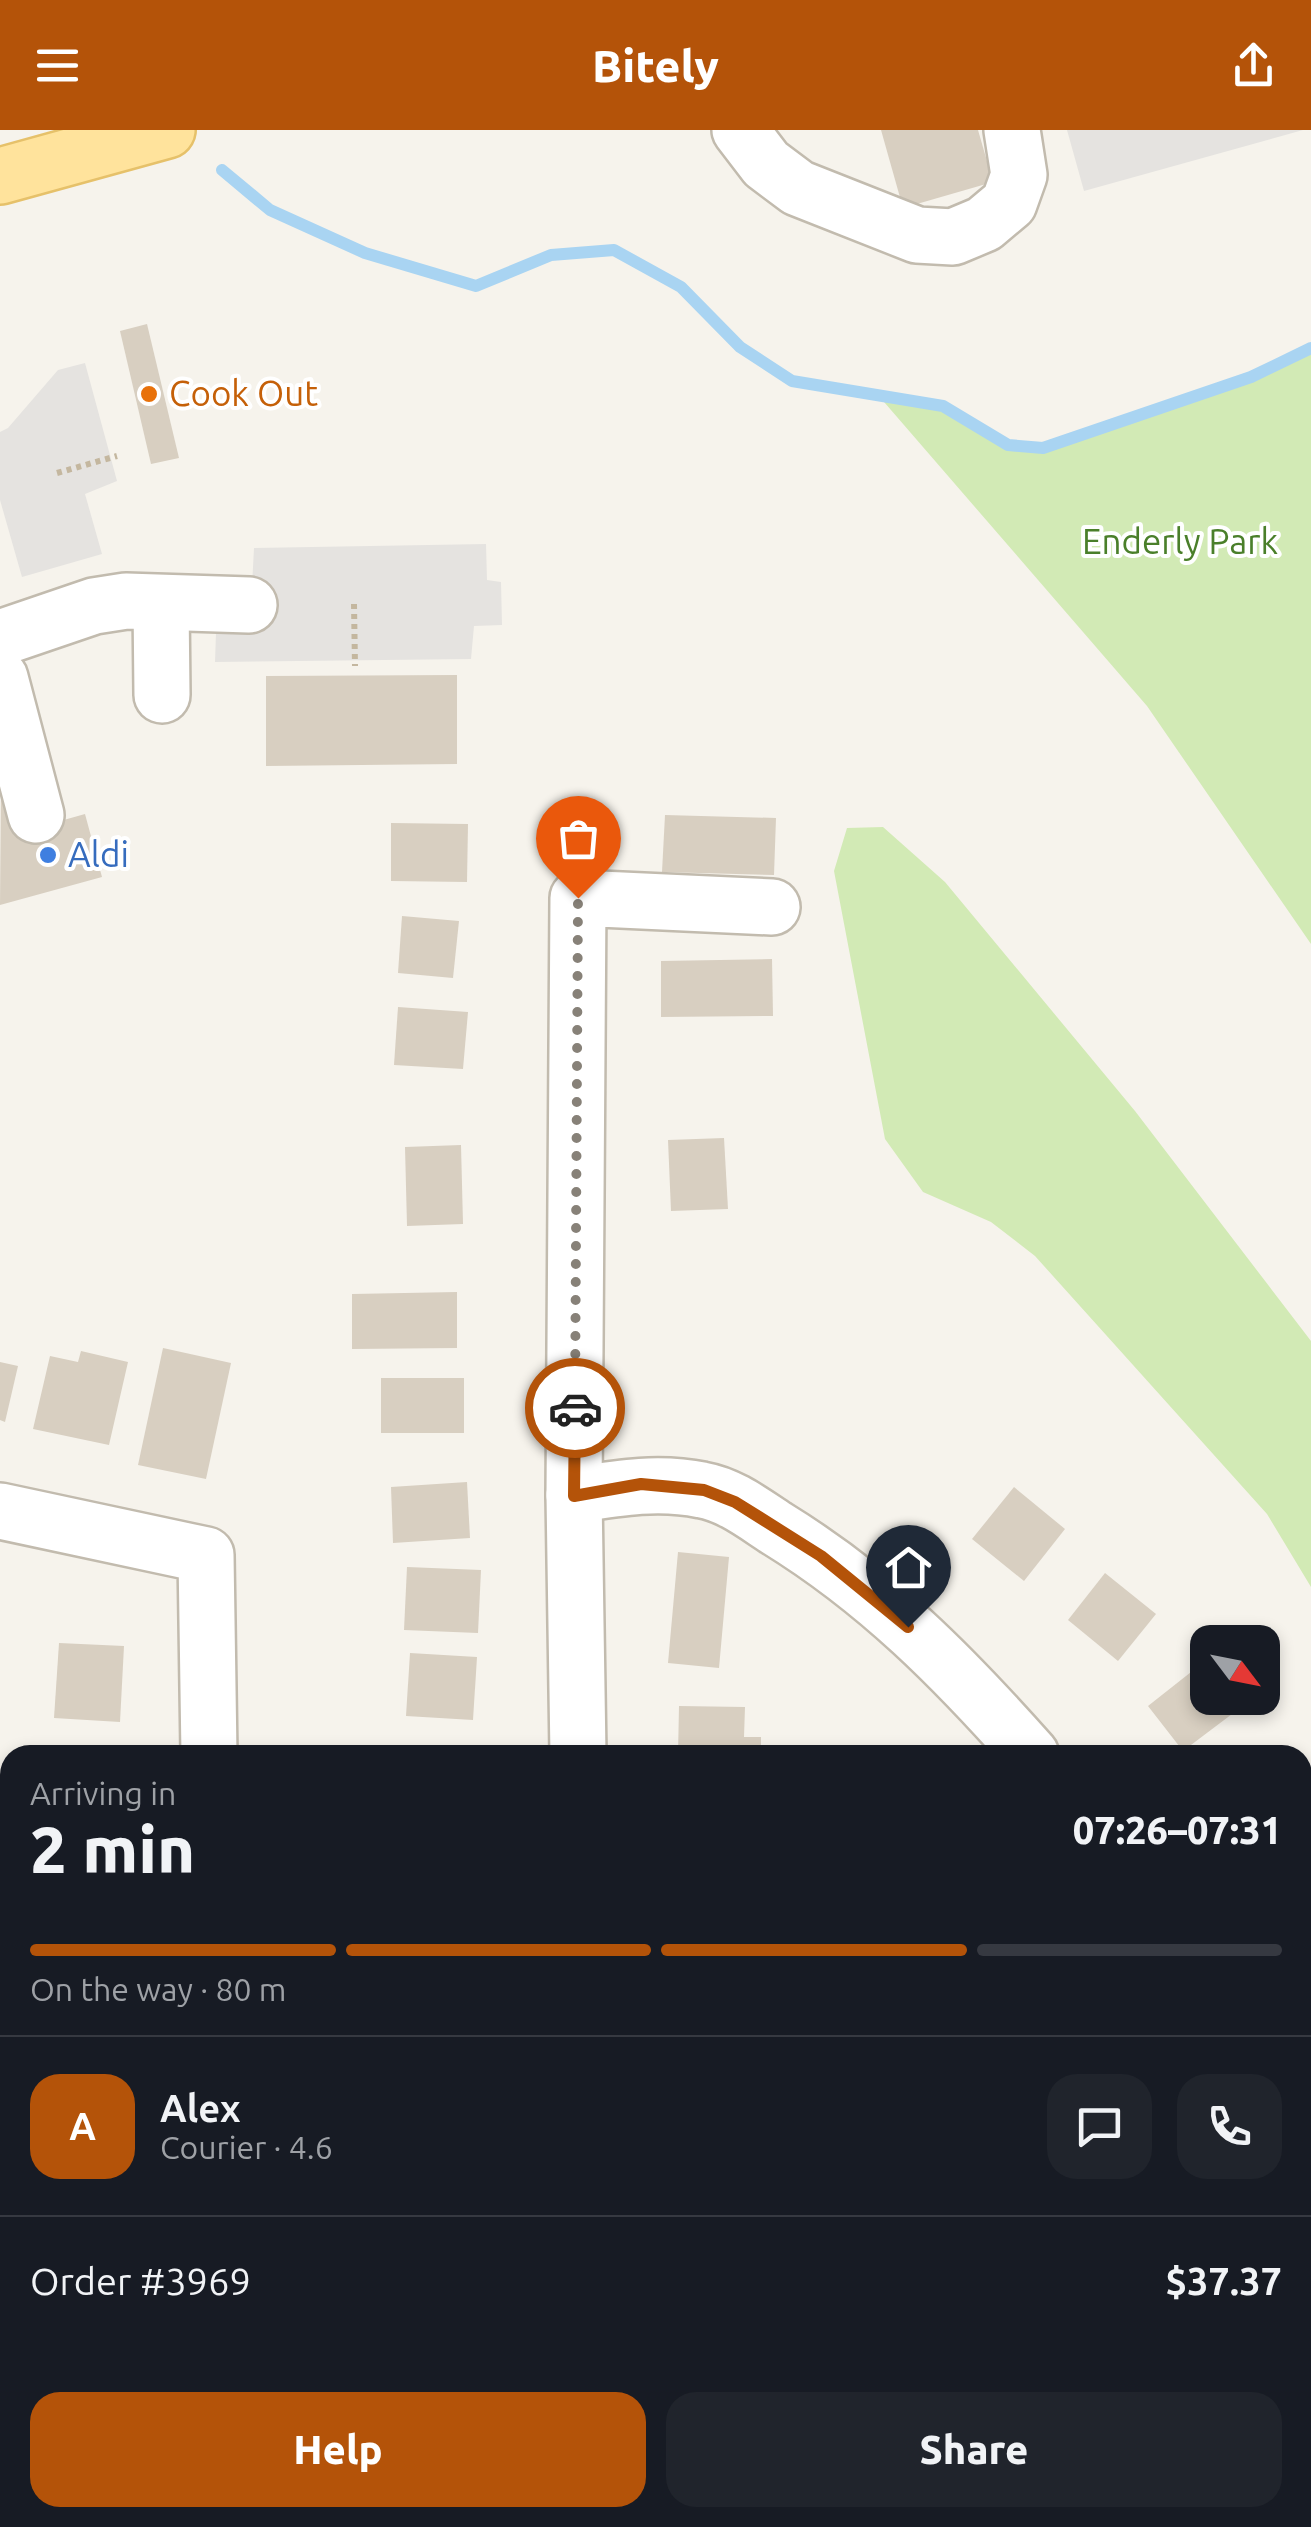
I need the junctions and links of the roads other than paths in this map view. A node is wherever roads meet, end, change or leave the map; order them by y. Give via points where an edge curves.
1 (167, 130) edge
2 (740, 130) edge
3 (1012, 130) edge
4 (0, 176) edge
5 (161, 603) junction
6 (249, 605) dead end
7 (0, 638) edge
8 (0, 678) edge
9 (162, 694) dead end
10 (36, 816) dead end
11 (772, 907) dead end
12 (574, 1496) junction
13 (0, 1511) edge
14 (208, 1745) edge
15 (578, 1745) edge
16 (1022, 1745) edge

1 - 4 main road
2 - 3 street via 766,164 798,188 917,236 952,237 1010,203 1019,175
5 - 6 street
5 - 7 street via 94,606
5 - 9 street
8 - 10 street
11 - 12 street via 578,898
12 - 15 street
12 - 16 street via 641,1484 704,1490 735,1502 883,1604
13 - 14 street via 206,1554

